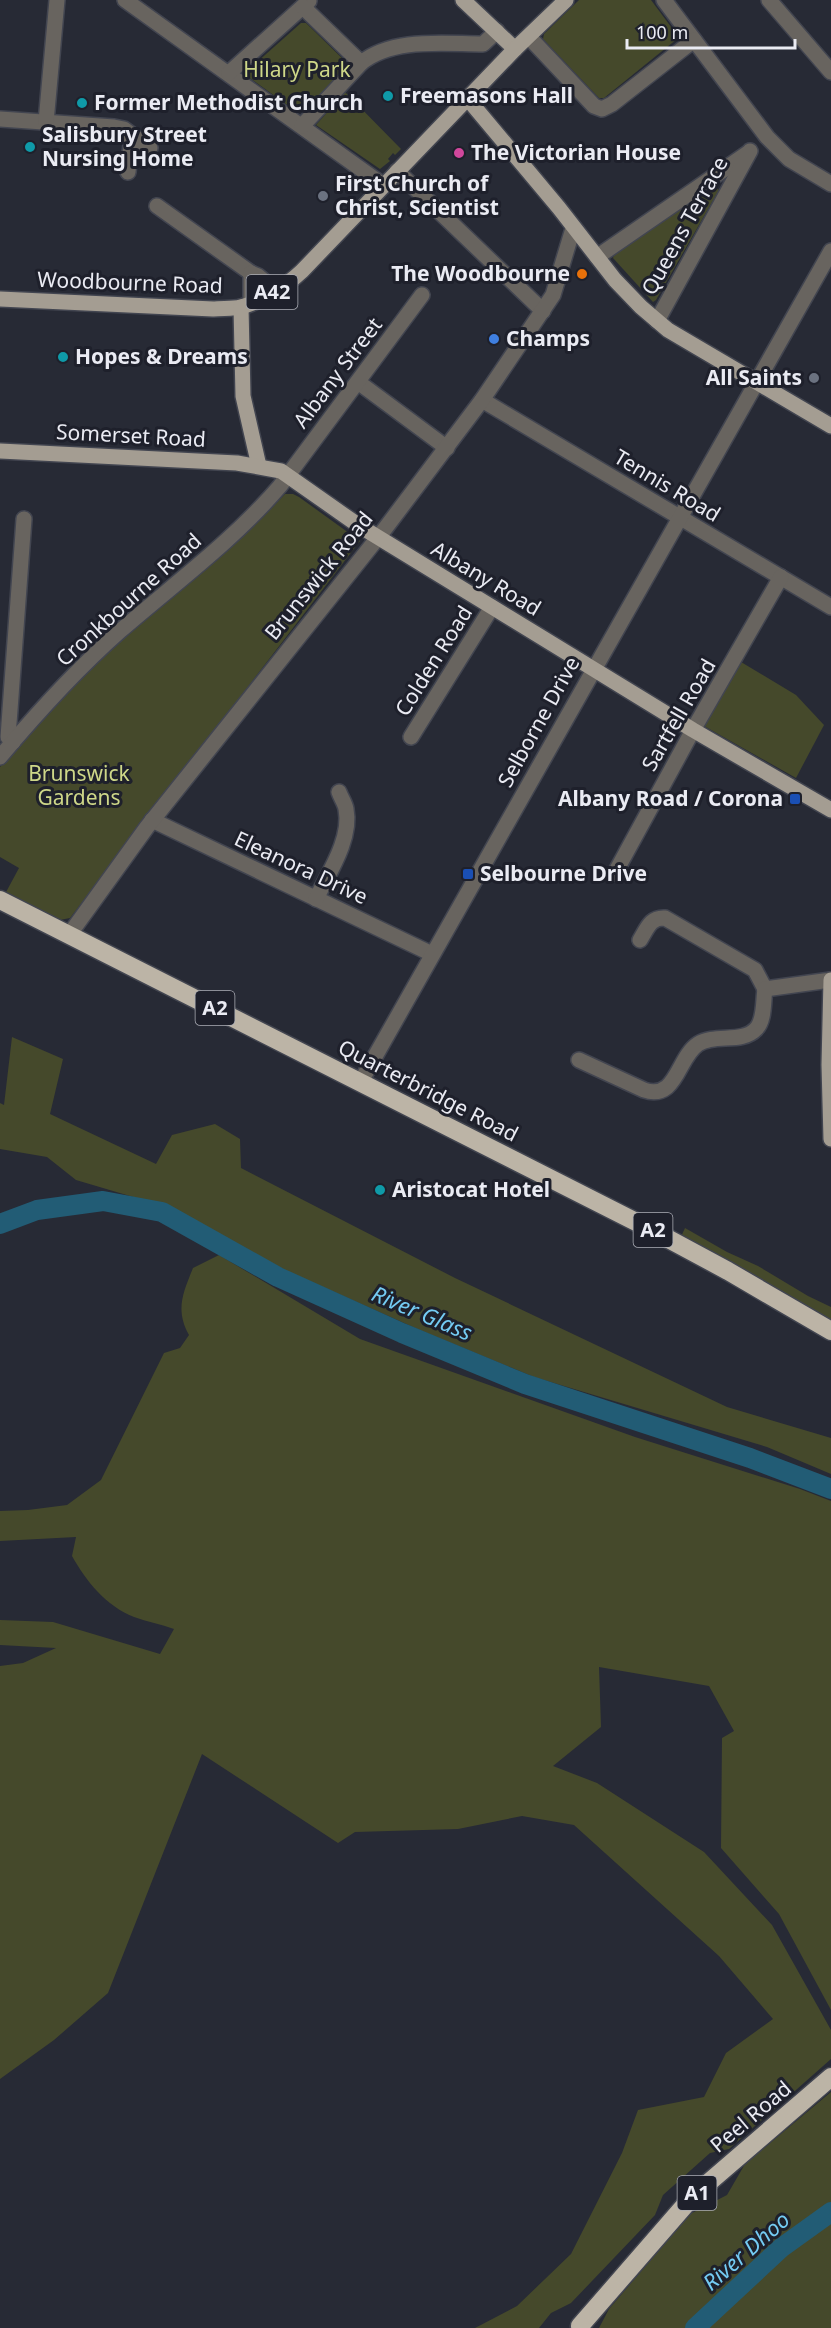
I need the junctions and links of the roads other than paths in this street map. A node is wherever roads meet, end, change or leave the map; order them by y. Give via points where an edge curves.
1 (57, 0) edge
2 (463, 0) edge
3 (566, 0) edge
4 (664, 0) edge
5 (769, 0) edge
6 (131, 1) edge
7 (306, 4) edge
8 (497, 31) junction
9 (529, 37) junction
10 (694, 40) junction
11 (515, 49) junction
12 (361, 63) junction
13 (831, 72) edge
14 (229, 73) junction
15 (467, 98) junction
16 (0, 119) edge
17 (46, 122) junction
18 (302, 126) junction
19 (132, 135) junction
20 (150, 148) dead end
21 (397, 171) junction
22 (128, 172) dead end
23 (831, 184) edge
24 (383, 185) junction
25 (157, 206) dead end
26 (576, 229) junction
27 (831, 251) edge
28 (597, 257) junction
29 (251, 273) junction
30 (276, 291) junction
31 (422, 295) dead end
32 (0, 299) edge
33 (246, 305) junction
34 (543, 311) junction
35 (657, 321) junction
36 (358, 382) junction
37 (755, 383) junction
38 (482, 400) junction
39 (831, 426) edge
40 (447, 448) junction
41 (0, 451) edge
42 (259, 466) junction
43 (288, 475) junction
44 (680, 518) junction
45 (24, 519) dead end
46 (377, 537) junction
47 (781, 577) junction
48 (492, 607) junction
49 (831, 607) edge
50 (593, 668) junction
51 (693, 730) junction
52 (411, 737) dead end
53 (13, 742) junction
54 (0, 757) edge
55 (339, 792) dead end
56 (831, 810) edge
57 (152, 820) junction
58 (615, 873) dead end
59 (316, 899) junction
60 (0, 900) edge
61 (69, 935) junction
62 (640, 940) dead end
63 (432, 954) junction
64 (831, 980) edge
65 (765, 989) junction
66 (579, 1058) dead end
67 (360, 1083) junction
68 (831, 1139) edge
69 (831, 1331) edge
70 (831, 2077) edge
71 (576, 2327) edge

1 - 17 street
2 - 8 main road
3 - 9 main road, Woodbourne Road / A42
4 - 10 street
5 - 13 street
6 - 14 street
7 - 12 street
7 - 14 street
8 - 11 main road
8 - 12 street via 483,44 407,45 381,50
9 - 10 street via 594,106 602,109
9 - 11 main road, Woodbourne Road / A42
10 - 23 street via 767,137 789,159
11 - 15 main road, Woodbourne Road / A42
12 - 18 street
14 - 18 street
15 - 21 main road, Woodbourne Road / A42
15 - 26 main road
16 - 17 street
17 - 19 street via 114,127
18 - 24 street
19 - 20 street
19 - 22 street
21 - 24 main road, Woodbourne Road / A42
21 - 34 street
24 - 30 main road, Woodbourne Road / A42 via 302,271
25 - 29 street
26 - 28 main road
26 - 34 street, Brunswick Road via 559,280
27 - 37 street, Selborne Drive
28 - 35 main road
28 - 35 street, Queens Terrace via 750,151
29 - 30 street
29 - 33 street
30 - 33 main road, Woodbourne Road / A42
31 - 36 street, Albany Street
32 - 33 main road, Woodbourne Road / A42 via 213,309
33 - 42 main road via 243,396
34 - 38 street, Brunswick Road
35 - 37 main road
36 - 40 street
36 - 43 street, Albany Street
37 - 39 main road
37 - 44 street, Selborne Drive
38 - 40 street, Brunswick Road
38 - 44 street, Tennis Road
40 - 46 street, Brunswick Road
41 - 42 main road, Somerset Road
42 - 43 main road, Albany Road
43 - 46 main road, Albany Road
43 - 53 street, Cronkbourne Road via 258,512 118,633
44 - 47 street, Tennis Road
44 - 50 street, Selborne Drive
45 - 53 street via 8,737
46 - 48 main road, Albany Road
46 - 57 street, Brunswick Road
47 - 49 street, Tennis Road
47 - 51 street, Sartfell Road
48 - 50 main road, Albany Road
48 - 52 street, Colden Road
50 - 51 main road, Albany Road
50 - 63 street, Selborne Drive
51 - 56 main road, Albany Road
51 - 58 street, Sartfell Road
53 - 54 street, Cronkbourne Road
55 - 59 street via 346,807 345,832
57 - 59 street, Eleanora Drive
57 - 61 street, Brunswick Road
59 - 63 street, Eleanora Drive
60 - 61 highway, Quarterbridge Road / A2
61 - 67 highway, Quarterbridge Road / A2
62 - 65 street via 651,921 665,918 755,970
63 - 67 street, Selborne Drive
64 - 65 street
64 - 68 main road
65 - 66 street via 761,1021 756,1029 748,1035 711,1038 699,1043 662,1091 651,1093
67 - 69 highway, Quarterbridge Road / A2 via 691,1250
70 - 71 highway, Peel Road / A1 via 693,2196

